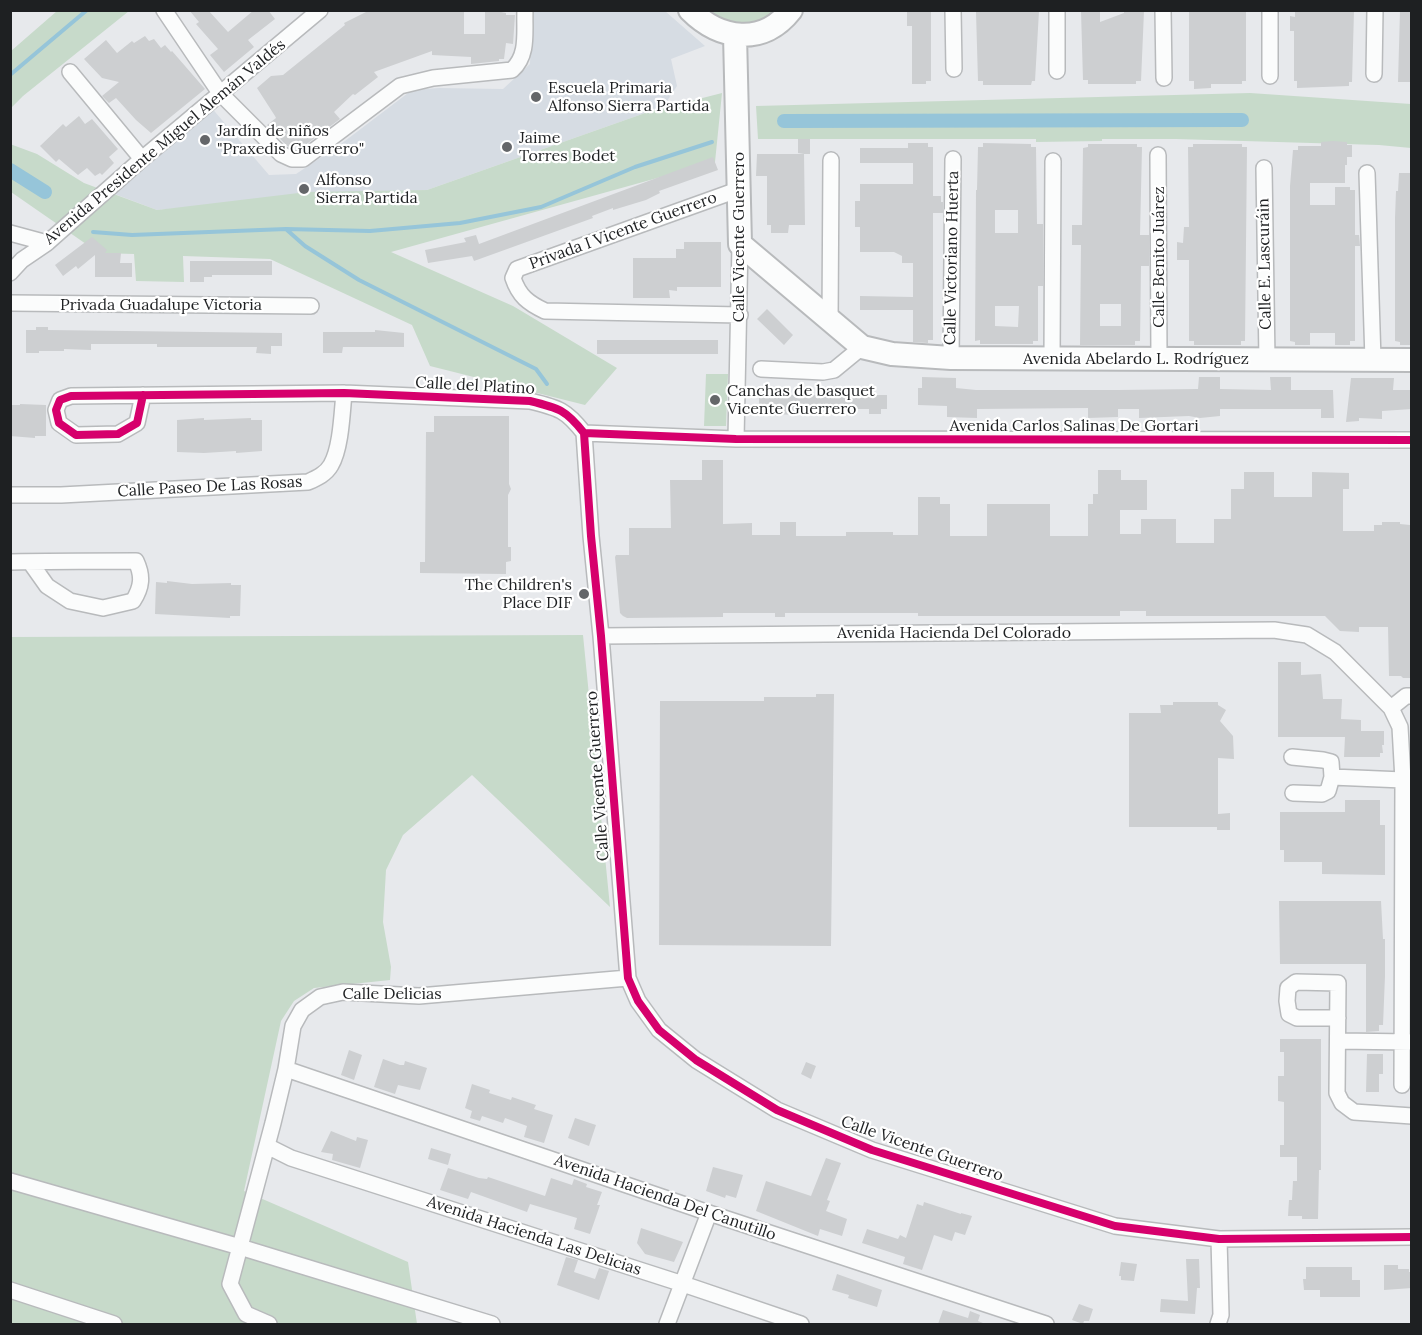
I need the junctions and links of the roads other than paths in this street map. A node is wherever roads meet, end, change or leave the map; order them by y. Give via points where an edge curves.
1 (164, 10) edge
2 (320, 10) edge
3 (525, 10) edge
4 (690, 10) edge
5 (791, 10) edge
6 (953, 10) edge
7 (1057, 10) edge
8 (1164, 10) edge
9 (1270, 10) edge
10 (1375, 10) edge
11 (735, 35) junction
12 (954, 69) dead end
13 (1057, 71) dead end
14 (70, 72) dead end
15 (1374, 74) dead end
16 (1270, 76) dead end
17 (1164, 78) dead end
18 (220, 93) junction
19 (1158, 155) dead end
20 (142, 159) junction
21 (953, 159) dead end
22 (831, 160) dead end
23 (1053, 161) dead end
24 (1264, 168) dead end
25 (1367, 173) dead end
26 (740, 189) junction
27 (10, 233) edge
28 (47, 243) junction
29 (740, 244) junction
30 (10, 273) edge
31 (10, 303) edge
32 (311, 306) dead end
33 (740, 315) junction
34 (830, 323) junction
35 (862, 347) junction
36 (951, 358) junction
37 (1052, 359) junction
38 (1159, 360) junction
39 (1267, 360) junction
40 (1373, 360) junction
41 (1412, 360) edge
42 (761, 369) dead end
43 (344, 393) junction
44 (143, 395) junction
45 (584, 433) junction
46 (736, 439) junction
47 (1412, 441) edge
48 (10, 495) edge
49 (10, 562) edge
50 (30, 562) junction
51 (601, 636) junction
52 (1412, 696) edge
53 (1391, 708) junction
54 (1292, 758) dead end
55 (1332, 777) junction
56 (1403, 780) junction
57 (1293, 792) dead end
58 (1407, 876) edge
59 (628, 978) junction
60 (1407, 986) edge
61 (1338, 1018) dead end
62 (1338, 1041) junction
63 (1407, 1042) edge
64 (286, 1069) junction
65 (1402, 1085) dead end
66 (1412, 1116) edge
67 (267, 1146) junction
68 (10, 1181) edge
69 (709, 1213) junction
70 (1412, 1237) edge
71 (1219, 1239) junction
72 (240, 1247) junction
73 (683, 1284) junction
74 (10, 1290) edge
75 (114, 1324) edge
76 (269, 1324) edge
77 (492, 1324) edge
78 (667, 1324) edge
79 (801, 1324) edge
80 (1046, 1324) edge
81 (1218, 1324) edge

1 - 18 street
2 - 18 street, Avenida Presidente Miguel Alemán Valdés
3 - 18 street via 524,54 512,70 433,78 400,86 303,159 281,154
4 - 11 street via 718,31
5 - 11 street via 771,28
6 - 12 street
7 - 13 street
8 - 17 street
9 - 16 street
10 - 15 street
11 - 26 street, Calle Vicente Guerrero
14 - 20 street
18 - 20 street, Avenida Presidente Miguel Alemán Valdés
19 - 38 street, Calle Benito Juárez
20 - 28 street, Avenida Presidente Miguel Alemán Valdés
21 - 36 street, Calle Victoriano Huerta
22 - 34 street
23 - 37 street
24 - 39 street, Calle E. Lascuráin
25 - 40 street
26 - 29 street, Calle Vicente Guerrero
26 - 33 street, Privada I Vicente Guerrero via 517,269 513,278 526,302 545,311
27 - 28 street
28 - 30 street, Avenida Presidente Miguel Alemán Valdés
29 - 33 street, Calle Vicente Guerrero
29 - 34 street, Avenida Abelardo L. Rodríguez
31 - 32 street, Privada Guadalupe Victoria
33 - 46 street, Calle Vicente Guerrero
34 - 35 street, Avenida Abelardo L. Rodríguez
35 - 36 street, Avenida Abelardo L. Rodríguez via 892,354
35 - 42 street via 834,370
36 - 37 street, Avenida Abelardo L. Rodríguez
37 - 38 street, Avenida Abelardo L. Rodríguez
38 - 39 street, Avenida Abelardo L. Rodríguez
39 - 40 street, Avenida Abelardo L. Rodríguez
40 - 41 street, Avenida Abelardo L. Rodríguez
43 - 44 street, Calle del Platino
43 - 45 street, Calle del Platino via 530,401 552,406 570,416
43 - 48 street, Calle Paseo De Las Rosas via 331,465 308,482
44 - 44 street, Calle del Platino via 71,396 60,400 56,410 59,423 76,435 118,435 137,423
45 - 46 street
45 - 51 street, Calle Vicente Guerrero
46 - 47 street, Avenida Carlos Salinas De Gortari
49 - 50 street
50 - 50 street via 136,561 141,589 133,601 103,608 70,601 47,586
51 - 53 street, Avenida Hacienda Del Colorado via 1274,630 1307,635 1335,651
51 - 59 street, Calle Vicente Guerrero
52 - 53 street
53 - 56 street via 1400,727
54 - 55 street via 1331,762
55 - 56 street
55 - 57 street via 1328,791 1322,794
56 - 58 street
58 - 60 street
59 - 64 street, Calle Delicias via 419,996 343,992 320,997 302,1010 293,1026
59 - 71 street, Calle Vicente Guerrero via 658,1030 696,1060 777,1110 872,1150 1115,1226
60 - 63 street
61 - 62 street
62 - 63 street
62 - 66 street via 1337,1093 1342,1103 1354,1112
63 - 65 street
64 - 67 street, Calle Delicias
64 - 69 street, Avenida Hacienda Del Canutillo
67 - 72 street, Calle Delicias
67 - 73 street, Avenida Hacienda Las Delicias via 291,1158
68 - 72 street
69 - 73 street
69 - 80 street, Avenida Hacienda Del Canutillo
70 - 71 street, Calle Vicente Guerrero
71 - 81 street
72 - 76 street, Calle Delicias via 230,1284 246,1314
72 - 77 street
73 - 78 street
73 - 79 street, Avenida Hacienda Las Delicias
74 - 75 street

